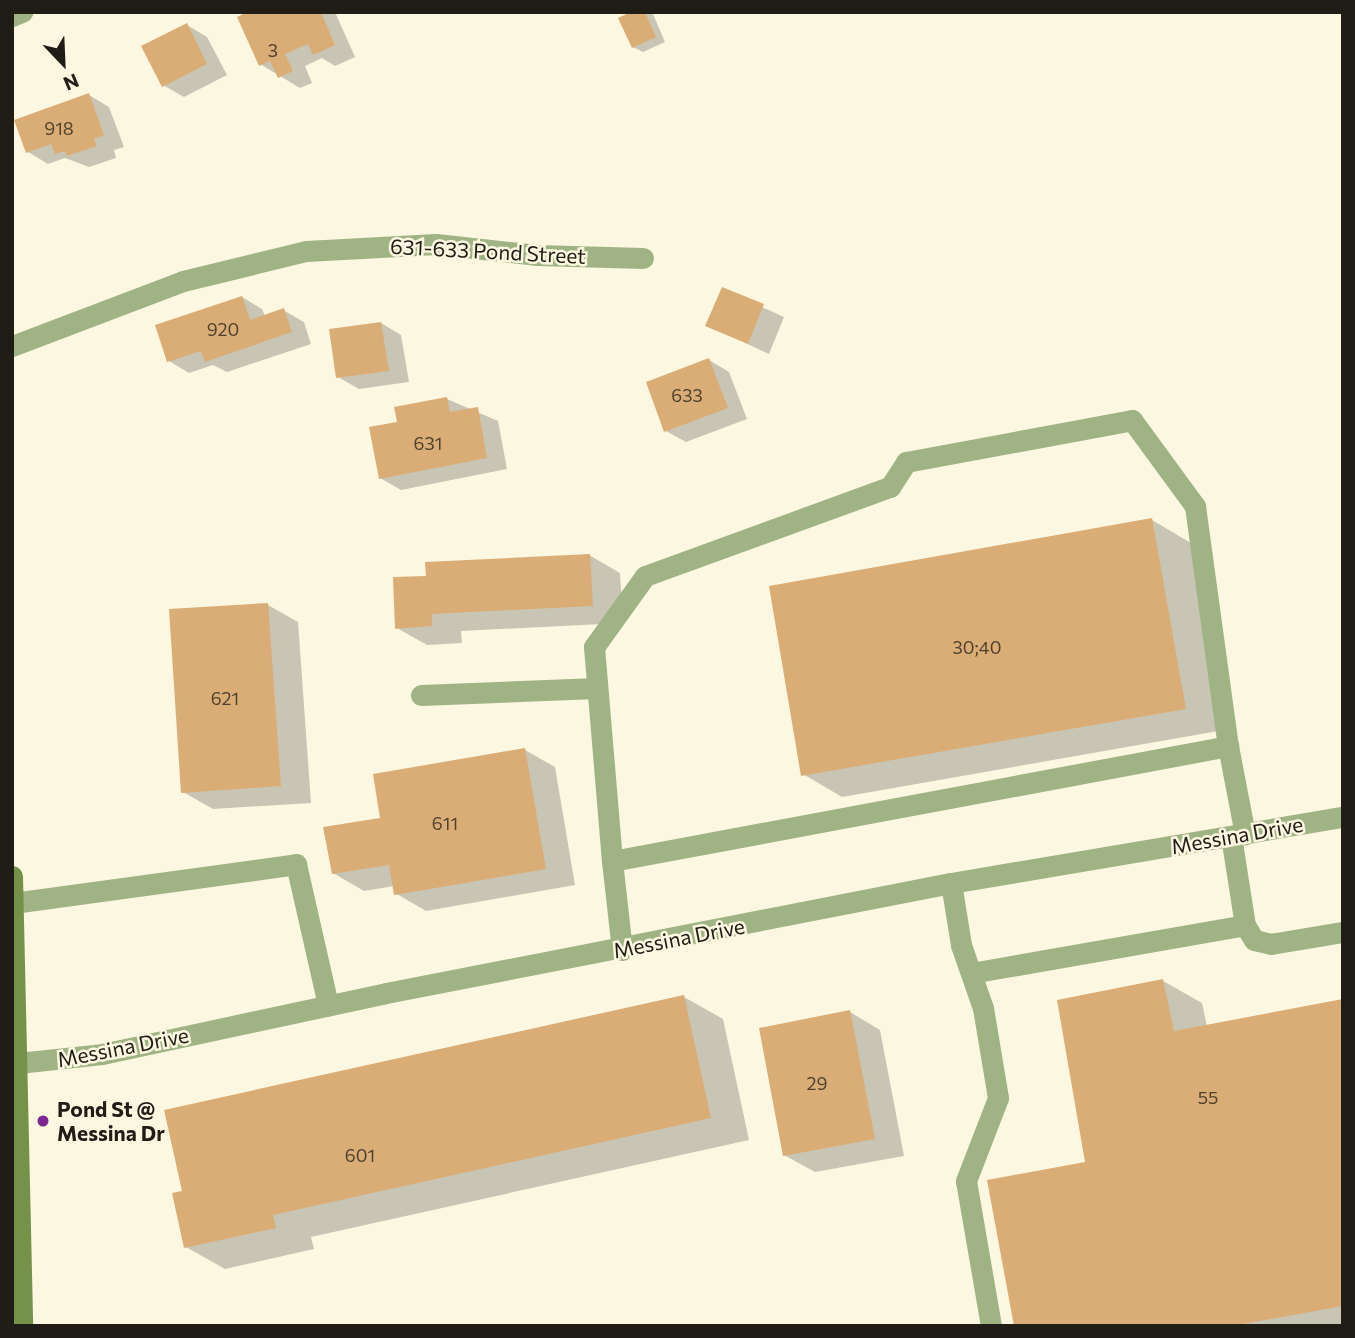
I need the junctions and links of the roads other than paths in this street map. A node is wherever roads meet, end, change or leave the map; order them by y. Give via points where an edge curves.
1 (22, 12) edge
2 (12, 16) edge
3 (643, 258) dead end
4 (12, 346) edge
5 (597, 688) junction
6 (421, 695) dead end
7 (1228, 746) junction
8 (1343, 817) edge
9 (1238, 835) junction
10 (612, 860) junction
11 (12, 876) edge
12 (951, 883) junction
13 (13, 903) edge
14 (1245, 925) junction
15 (1343, 932) edge
16 (622, 950) junction
17 (971, 973) junction
18 (328, 1005) junction
19 (15, 1029) edge
20 (18, 1063) junction
21 (15, 1086) edge
22 (22, 1326) edge
23 (991, 1326) edge

1 - 2 street
3 - 4 street, 631-633 Pond Street via 537,255 436,244 306,251 183,281
5 - 6 street
5 - 7 street via 594,647 645,576 890,487 906,462 1132,420 1195,506
5 - 10 street
7 - 9 street
7 - 10 street
8 - 9 street, Messina Drive
9 - 12 street, Messina Drive
9 - 14 street
10 - 16 street
11 - 13 main road
12 - 16 street, Messina Drive
12 - 17 street via 961,945
13 - 18 street via 296,864
13 - 19 main road
14 - 15 street via 1261,944
14 - 17 street
16 - 18 street, Messina Drive
17 - 23 street via 983,1008 998,1098 966,1181
18 - 20 street, Messina Drive via 102,1054
19 - 20 main road
20 - 21 main road
21 - 22 main road

